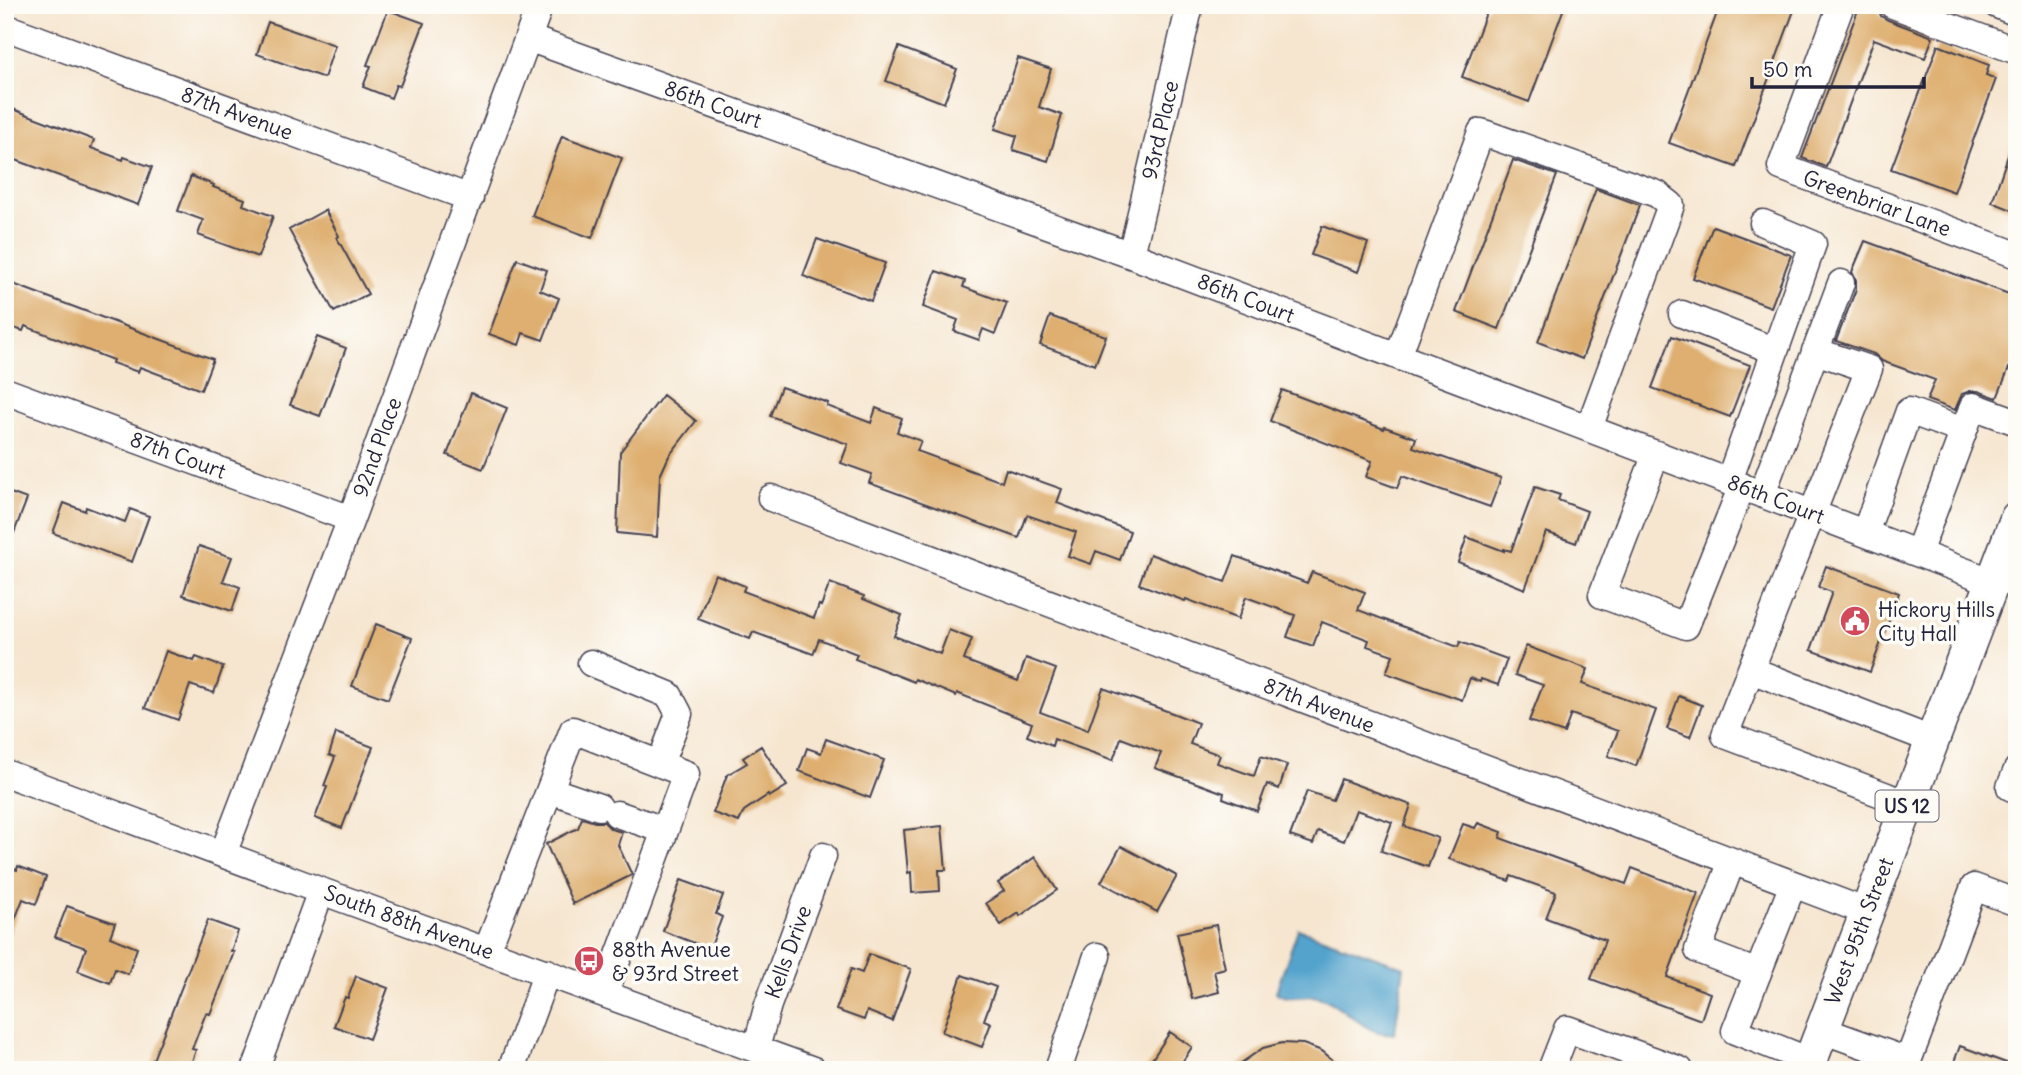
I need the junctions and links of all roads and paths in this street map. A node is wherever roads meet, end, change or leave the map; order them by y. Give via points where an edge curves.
1 (540, 5) edge
2 (1190, 5) edge
3 (1841, 5) edge
4 (1893, 5) edge
5 (1997, 5) edge
6 (2017, 13) edge
7 (5, 27) edge
8 (528, 38) junction
9 (2017, 51) edge
10 (470, 198) junction
11 (1763, 223) dead end
12 (1130, 254) junction
13 (2017, 255) edge
14 (1841, 283) dead end
15 (1682, 314) dead end
16 (1775, 351) junction
17 (1815, 351) junction
18 (1398, 356) junction
19 (5, 391) edge
20 (2017, 422) edge
21 (1589, 428) junction
22 (1964, 431) junction
23 (1656, 454) junction
24 (1744, 487) junction
25 (771, 498) dead end
26 (1813, 513) junction
27 (2017, 518) edge
28 (351, 519) junction
29 (1865, 533) junction
30 (1918, 553) junction
31 (1993, 582) junction
32 (591, 663) dead end
33 (1751, 670) junction
34 (1932, 740) junction
35 (660, 764) junction
36 (5, 773) edge
37 (550, 790) junction
38 (1908, 804) junction
39 (664, 830) junction
40 (223, 854) junction
41 (822, 856) dead end
42 (1732, 861) junction
43 (1793, 884) junction
44 (321, 891) junction
45 (2017, 903) edge
46 (1867, 912) junction
47 (487, 950) junction
48 (1097, 956) dead end
49 (547, 972) junction
50 (1758, 973) junction
51 (605, 993) junction
52 (1822, 1030) junction
53 (756, 1048) junction
54 (1808, 1065) edge
55 (1907, 1066) edge
56 (255, 1070) edge
57 (511, 1070) edge
58 (813, 1070) edge
59 (1058, 1070) edge
60 (1551, 1070) edge
61 (1680, 1070) edge

1 - 8 street
2 - 12 street, 93rd Place
3 - 13 street, Greenbriar Lane via 1781,167
4 - 9 street
5 - 6 street
7 - 10 street, 87th Avenue
8 - 10 street, 92nd Place
8 - 12 street, 86th Court
10 - 28 street, 92nd Place
11 - 16 street via 1813,244
12 - 18 street, 86th Court
14 - 17 street
15 - 16 street
16 - 24 street
17 - 24 street
17 - 26 street via 1868,369
18 - 21 street, 86th Court
18 - 21 street via 1481,132 1657,194 1671,205
19 - 28 street, 87th Court
20 - 22 street via 1973,406
21 - 23 street, 86th Court
22 - 29 street via 1909,411
22 - 30 street
23 - 24 street, 86th Court
23 - 24 street via 1602,595 1686,626
24 - 26 street, 86th Court
25 - 42 street, 87th Avenue
26 - 29 street, 86th Court
26 - 33 street
27 - 31 main road, West 95th Street / US 12
28 - 40 street, 92nd Place
29 - 30 street, 86th Court
30 - 31 street, 86th Court
31 - 34 main road, West 95th Street / US 12
32 - 35 street via 669,695 679,714
33 - 34 street
33 - 38 street via 1726,735
34 - 38 main road, West 95th Street / US 12
35 - 37 street via 573,730
35 - 39 street via 686,774
36 - 40 street, South 88th Avenue
37 - 39 street
37 - 47 street
38 - 46 main road, West 95th Street / US 12
39 - 51 street
40 - 44 street, South 88th Avenue
41 - 53 street, Kells Drive
42 - 43 street, 87th Avenue
42 - 50 street via 1698,950
43 - 46 street, 87th Avenue
43 - 50 street
44 - 47 street, South 88th Avenue
44 - 56 street
45 - 55 street via 1973,887
46 - 52 main road, West 95th Street / US 12
47 - 49 street, South 88th Avenue
48 - 59 street
49 - 51 street, South 88th Avenue
49 - 57 street
50 - 54 street via 1735,1031
51 - 53 street, South 88th Avenue
52 - 54 main road, West 95th Street / US 12
52 - 55 street
53 - 58 street, South 88th Avenue
60 - 61 street via 1567,1029

